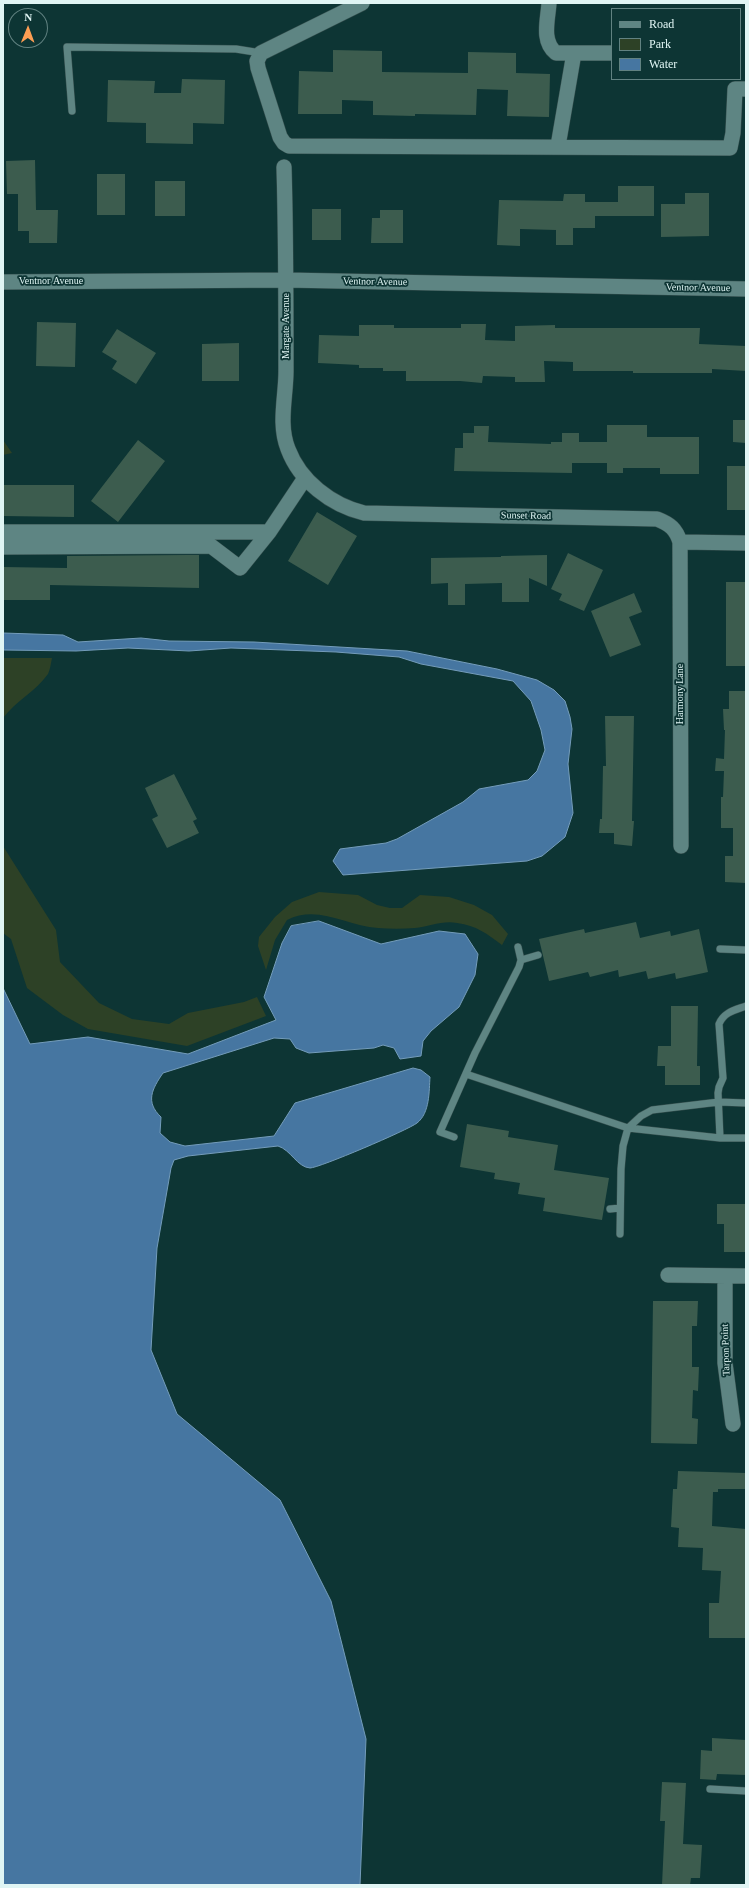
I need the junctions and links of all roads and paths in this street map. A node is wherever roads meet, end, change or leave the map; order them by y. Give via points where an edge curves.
1 (362, 3) edge
2 (549, 3) edge
3 (261, 53) junction
4 (574, 53) junction
5 (611, 53) edge
6 (736, 86) edge
7 (72, 111) dead end
8 (558, 146) junction
9 (284, 167) dead end
10 (286, 280) junction
11 (3, 282) edge
12 (746, 289) edge
13 (305, 478) junction
14 (3, 532) edge
15 (269, 532) junction
16 (680, 542) junction
17 (746, 543) edge
18 (3, 547) edge
19 (681, 846) dead end
20 (518, 947) dead end
21 (720, 949) dead end
22 (746, 950) edge
23 (538, 955) dead end
24 (521, 960) junction
25 (746, 1006) edge
26 (466, 1074) junction
27 (719, 1102) junction
28 (746, 1103) edge
29 (628, 1128) junction
30 (454, 1137) dead end
31 (720, 1138) junction
32 (746, 1138) edge
33 (620, 1208) junction
34 (610, 1209) dead end
35 (620, 1234) dead end
36 (668, 1275) dead end
37 (726, 1276) junction
38 (746, 1276) edge
39 (733, 1424) dead end
40 (710, 1790) dead end
41 (746, 1790) edge

1 - 3 street
2 - 4 street via 546,41 549,47 556,52
3 - 7 lane via 236,49 67,47
3 - 8 street via 257,61 258,68 280,137 289,146
4 - 5 street
4 - 8 street
6 - 8 street via 734,133 730,148
9 - 10 street, Margate Avenue
10 - 11 street, Ventnor Avenue
10 - 12 street, Ventnor Avenue
10 - 13 street, Margate Avenue via 286,382 283,425 287,448
13 - 15 street
13 - 16 street, Sunset Road via 334,501 364,512 658,519 672,526
14 - 15 street
15 - 18 street via 240,568 211,546
16 - 17 street
16 - 19 street, Harmony Lane
20 - 24 lane
21 - 22 lane
23 - 24 lane
24 - 26 lane
25 - 27 lane via 727,1013 719,1024 723,1078 719,1087
26 - 29 lane
26 - 30 lane via 440,1132
27 - 28 lane
27 - 29 lane via 652,1110
27 - 31 lane
29 - 31 lane
29 - 33 lane via 622,1158
31 - 32 lane
33 - 34 lane
33 - 35 lane
36 - 37 street
37 - 38 street
37 - 39 street, Tarpon Point via 725,1362
40 - 41 lane

